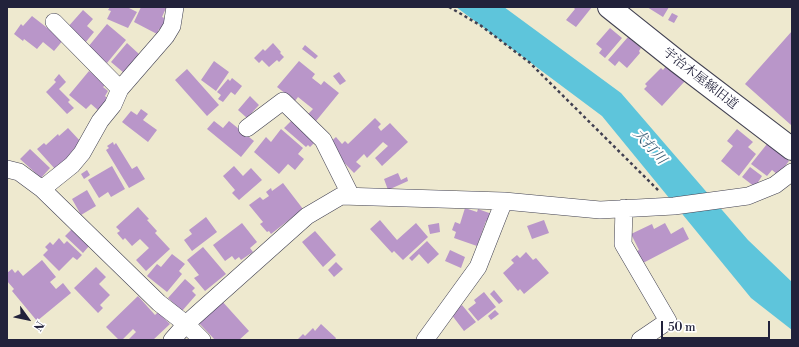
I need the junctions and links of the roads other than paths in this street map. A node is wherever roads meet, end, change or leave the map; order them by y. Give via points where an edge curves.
1 (175, 7) edge
2 (609, 7) edge
3 (54, 22) dead end
4 (120, 89) junction
5 (247, 128) dead end
6 (792, 149) edge
7 (7, 168) edge
8 (792, 172) edge
9 (42, 189) junction
10 (351, 196) junction
11 (504, 200) junction
12 (624, 208) junction
13 (186, 324) junction
14 (172, 340) edge
15 (202, 340) edge
16 (425, 340) edge
17 (640, 340) edge

1 - 4 street via 172,26 166,36
2 - 6 street, 宇治木屋線旧道
3 - 4 street
4 - 9 street via 113,105 100,121 82,153 72,165
5 - 10 street via 283,101 322,140
7 - 9 street via 19,172
8 - 12 street via 775,185 748,196 674,206
9 - 13 street via 159,303
10 - 11 street
10 - 13 street via 341,196 307,216
11 - 12 street via 600,210
11 - 16 street via 478,267
12 - 17 street via 623,244 668,321
13 - 14 street
13 - 15 street

